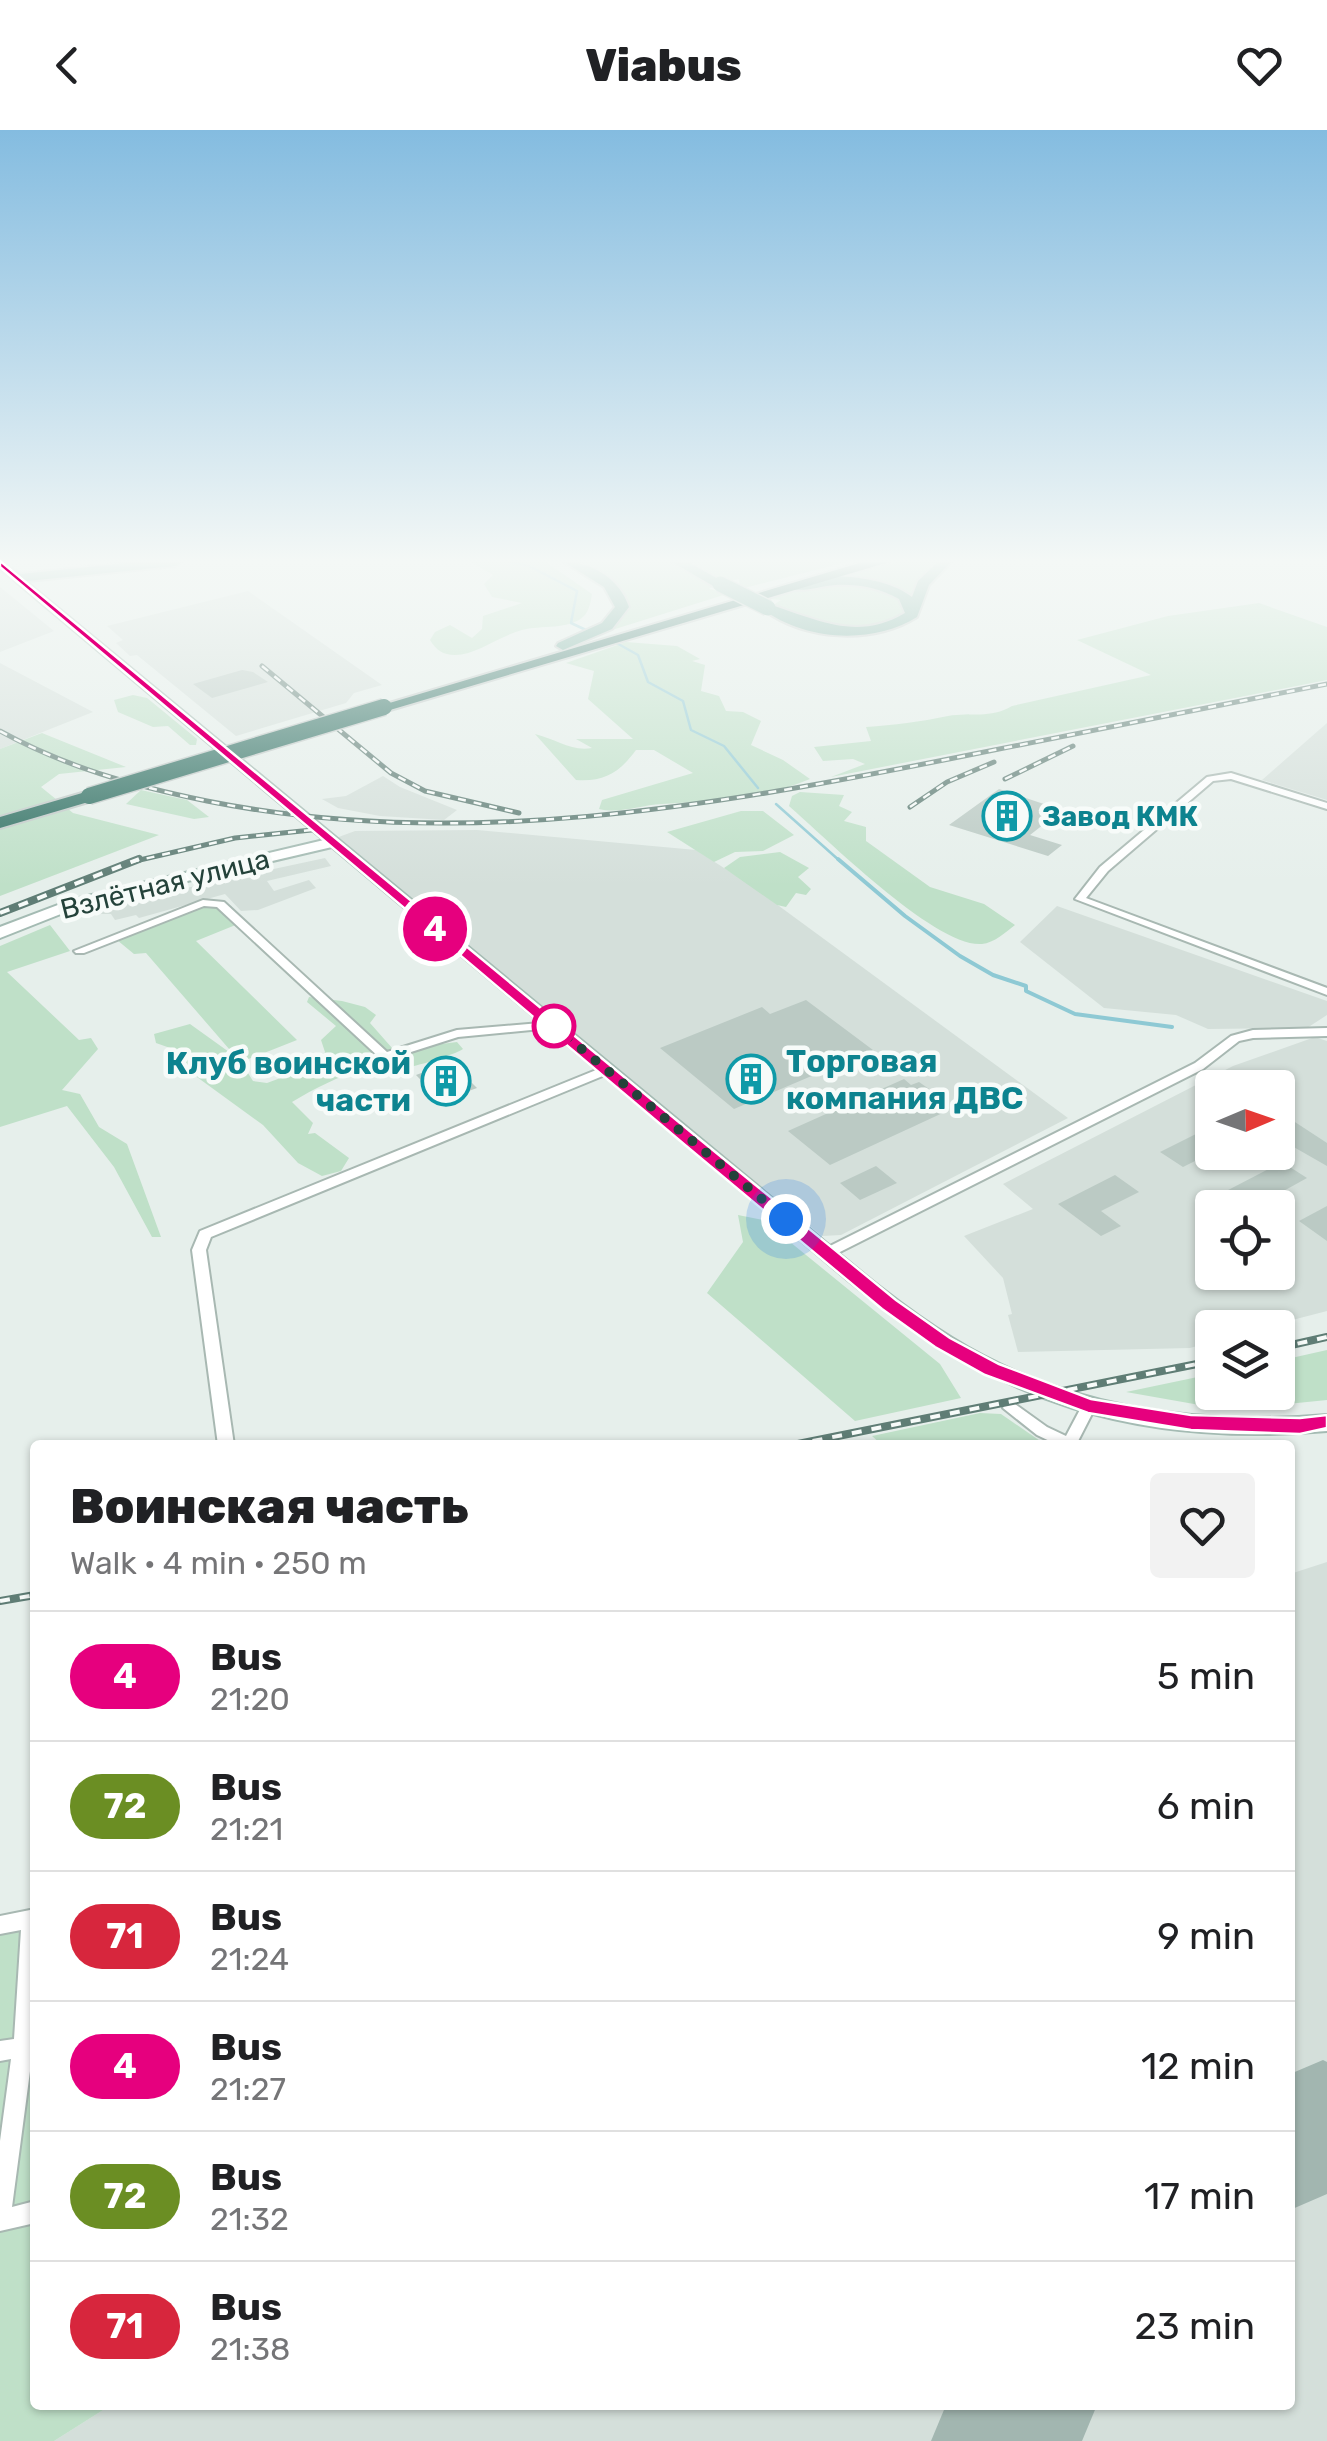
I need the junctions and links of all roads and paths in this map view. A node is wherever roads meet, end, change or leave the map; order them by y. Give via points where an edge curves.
1 (127, 670) edge
2 (489, 670) edge
3 (511, 670) edge
4 (381, 705) junction
5 (1327, 806) edge
6 (0, 820) edge
7 (332, 843) junction
8 (0, 933) edge
9 (80, 950) dead end
10 (1327, 992) edge
11 (552, 1025) junction
12 (1327, 1032) edge
13 (606, 1070) junction
14 (827, 1253) junction
15 (1088, 1406) junction
16 (1010, 1408) dead end
17 (1327, 1423) edge
18 (225, 1440) edge
19 (1061, 1440) edge
20 (1072, 1440) edge
21 (30, 1919) edge
22 (0, 1925) edge
23 (30, 2015) edge
24 (29, 2047) edge
25 (0, 2051) edge
26 (30, 2213) edge
27 (0, 2218) edge

1 - 7 main road
2 - 4 highway
3 - 4 highway
4 - 6 highway, bridge
5 - 10 street via 1232,776 1210,779 1104,869 1080,899
7 - 8 main road, Взлётная улица via 76,903
7 - 11 main road
9 - 11 street via 204,903 220,904 385,1056 457,1034
11 - 13 main road
12 - 14 street via 1236,1038 1198,1066
13 - 14 main road
13 - 18 street via 205,1234 198,1250
14 - 15 main road via 942,1342 992,1370
15 - 17 main road via 1191,1422
15 - 20 street
16 - 19 street
21 - 22 street
23 - 24 street
24 - 25 street
24 - 27 street
26 - 27 street

